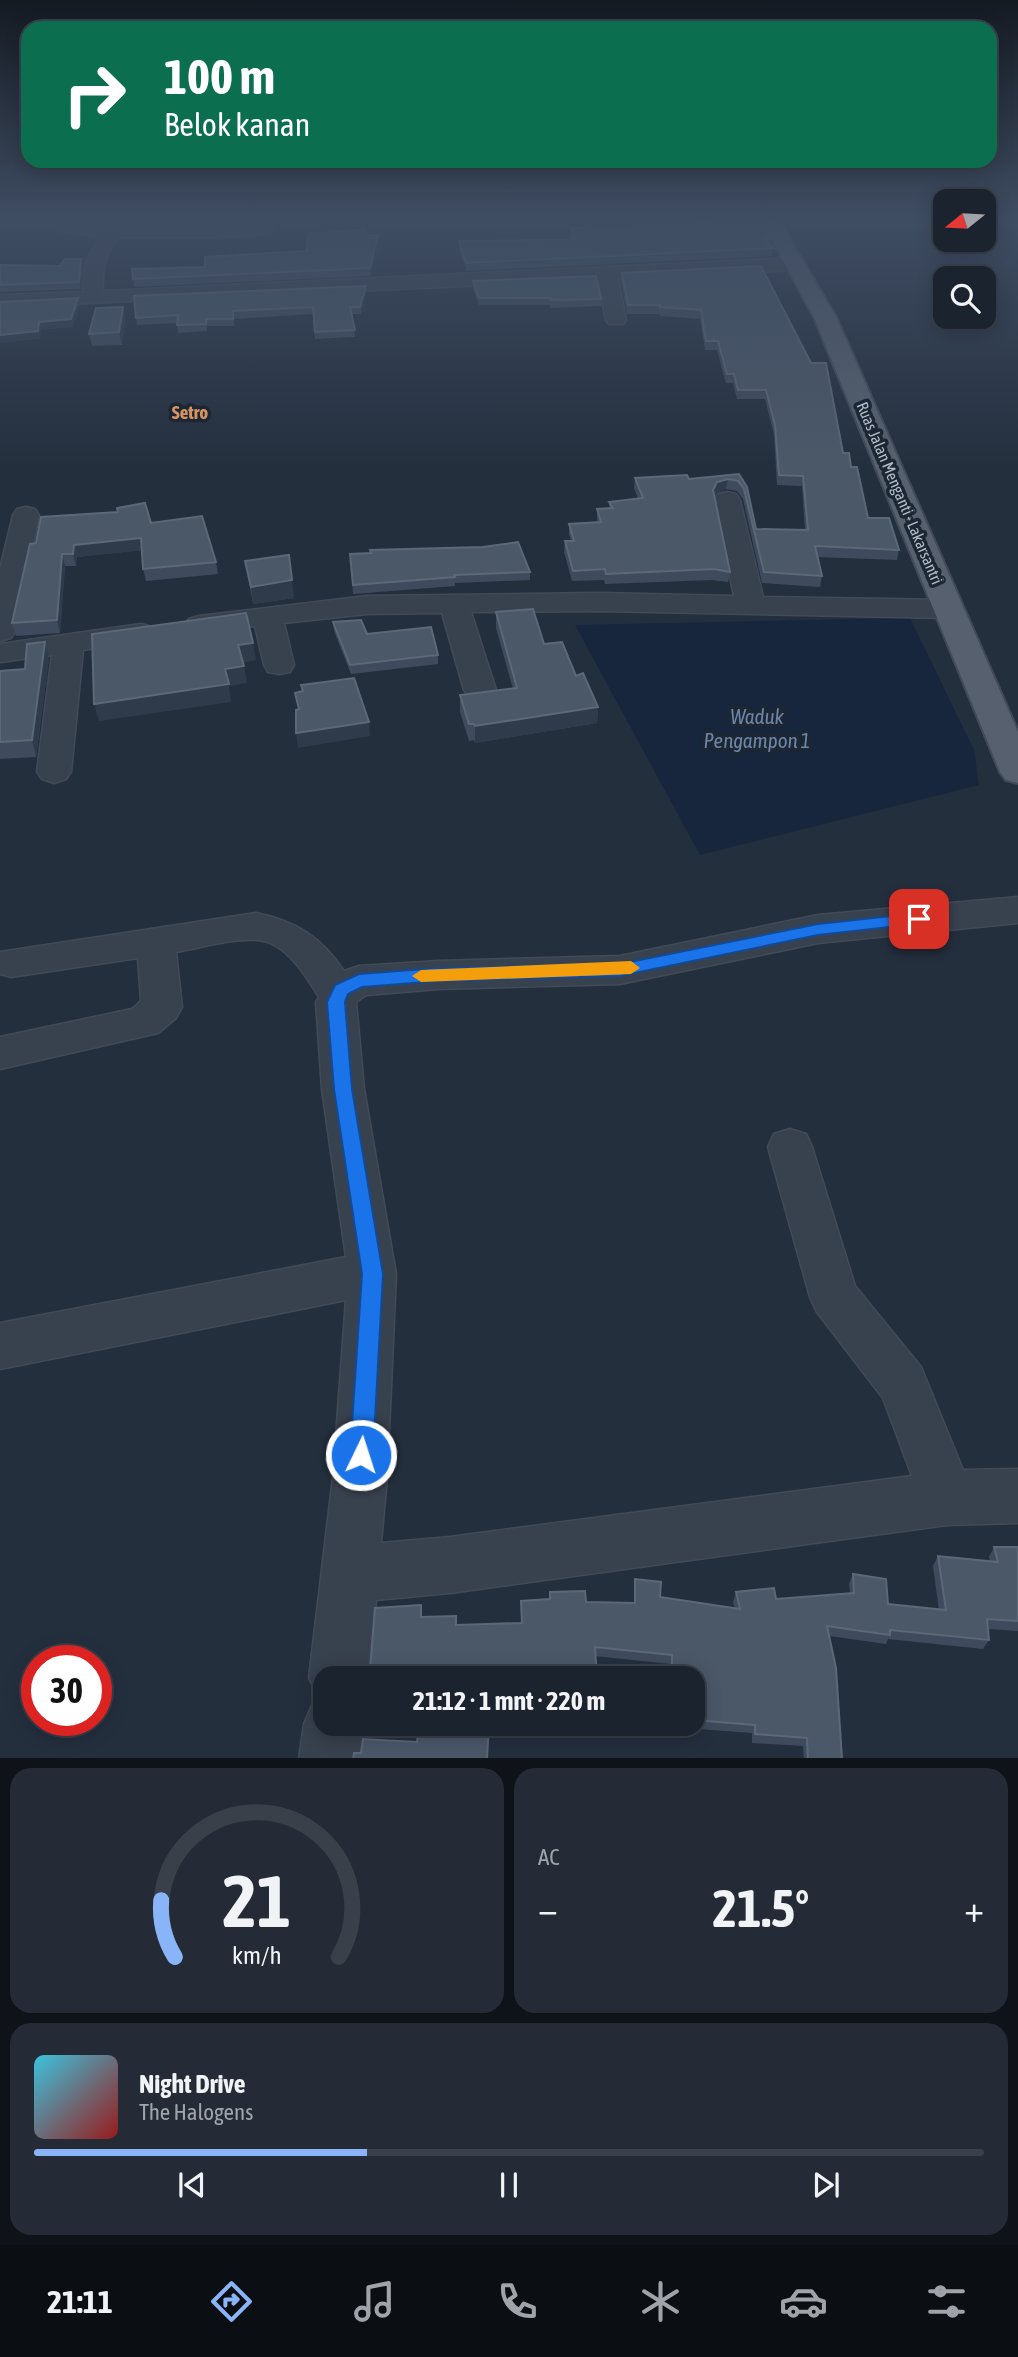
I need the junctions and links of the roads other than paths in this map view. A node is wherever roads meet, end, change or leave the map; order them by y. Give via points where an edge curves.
1 (612, 302) edge
2 (817, 302) edge
3 (616, 320) dead end
4 (727, 500) dead end
5 (26, 515) dead end
6 (454, 604) junction
7 (751, 604) junction
8 (948, 609) junction
9 (267, 615) junction
10 (0, 632) edge
11 (69, 643) junction
12 (0, 653) edge
13 (279, 665) dead end
14 (480, 691) edge
15 (54, 772) dead end
16 (1018, 772) edge
17 (1018, 910) edge
18 (156, 941) junction
19 (11, 963) dead end
20 (338, 995) junction
21 (0, 1053) edge
22 (790, 1147) dead end
23 (372, 1274) junction
24 (0, 1346) edge
25 (1018, 1496) edge
26 (947, 1498) junction
27 (349, 1574) junction
28 (340, 1666) edge
29 (333, 1736) edge
30 (330, 1758) edge

1 - 3 street
2 - 8 main road, Ruas Jalan Menganti - Lakarsantri
4 - 7 street
5 - 10 street
6 - 7 street
6 - 9 street via 367,605
6 - 14 street
7 - 8 street
8 - 16 main road, Ruas Jalan Menganti - Lakarsantri
9 - 11 street
9 - 13 street
11 - 12 street
11 - 15 street
17 - 20 street via 818,929 620,970 359,981
18 - 19 street
18 - 20 street via 245,927 268,928 292,937 316,958
18 - 21 street via 162,1007 144,1023
20 - 23 street via 343,1089
22 - 26 street via 834,1297 902,1384
23 - 24 street
23 - 27 street via 361,1465
25 - 26 street
26 - 27 street via 450,1565
27 - 28 street
29 - 30 street

